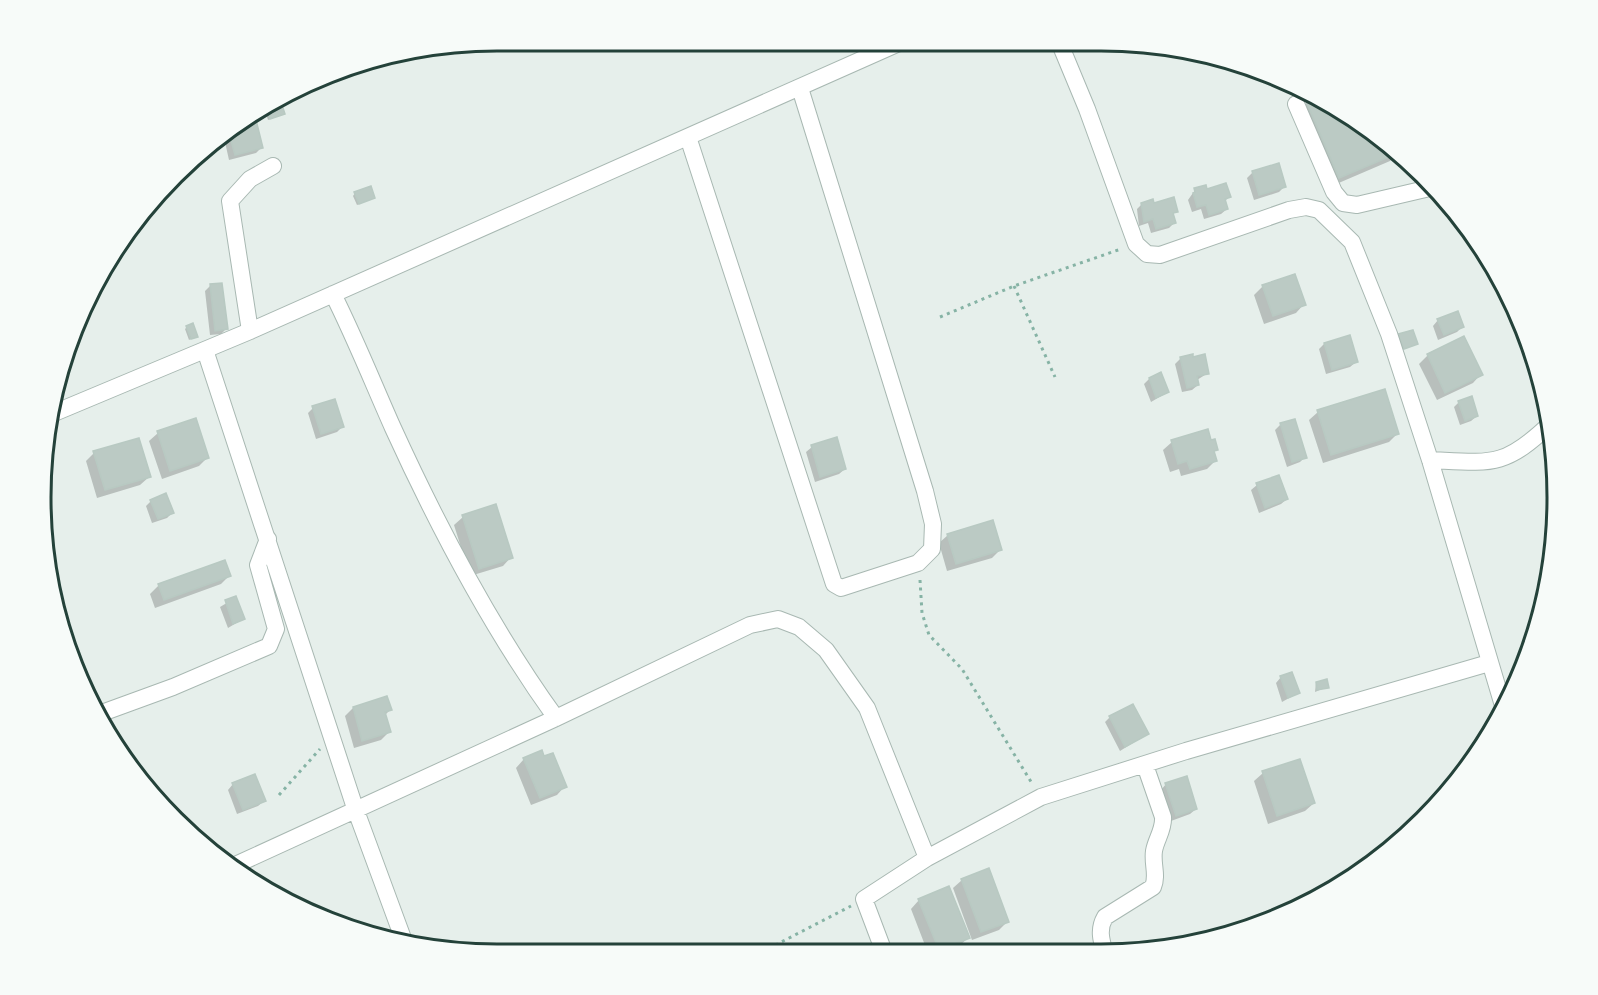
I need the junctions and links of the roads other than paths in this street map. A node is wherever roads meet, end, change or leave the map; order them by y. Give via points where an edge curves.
1 (881, 51) edge
2 (1063, 51) edge
3 (800, 88) junction
4 (1296, 104) dead end
5 (688, 137) junction
6 (273, 166) dead end
7 (1423, 190) edge
8 (333, 294) junction
9 (250, 331) junction
10 (205, 350) junction
11 (60, 411) edge
12 (1542, 432) edge
13 (1430, 460) junction
14 (268, 539) junction
15 (1489, 663) junction
16 (1500, 697) edge
17 (106, 711) edge
18 (555, 718) junction
19 (1144, 765) junction
20 (355, 808) junction
21 (927, 858) junction
22 (240, 863) edge
23 (401, 933) edge
24 (881, 944) edge
25 (1102, 944) edge

1 - 3 street
2 - 13 street via 1136,244 1147,254 1160,255 1306,207 1319,210 1352,242 1389,334
3 - 5 street
3 - 5 street via 925,490 933,524 932,549 918,563 841,588 834,584
4 - 7 street via 1334,192 1343,203 1357,205
5 - 8 street
6 - 9 street via 250,179 230,201
8 - 9 street
8 - 18 street via 417,480 470,582
9 - 10 street
10 - 11 street
10 - 14 street
12 - 13 street via 1530,444 1491,463
13 - 15 street
14 - 17 street via 258,565 276,629 269,646
14 - 20 street
15 - 16 street
15 - 19 street
18 - 20 street
18 - 21 street via 750,625 778,619 799,627 826,650 867,708
19 - 21 street via 1041,797
19 - 25 street via 1164,826 1155,849 1156,880 1153,886 1105,917 1101,925
20 - 22 street
20 - 23 street
21 - 24 street via 864,899

